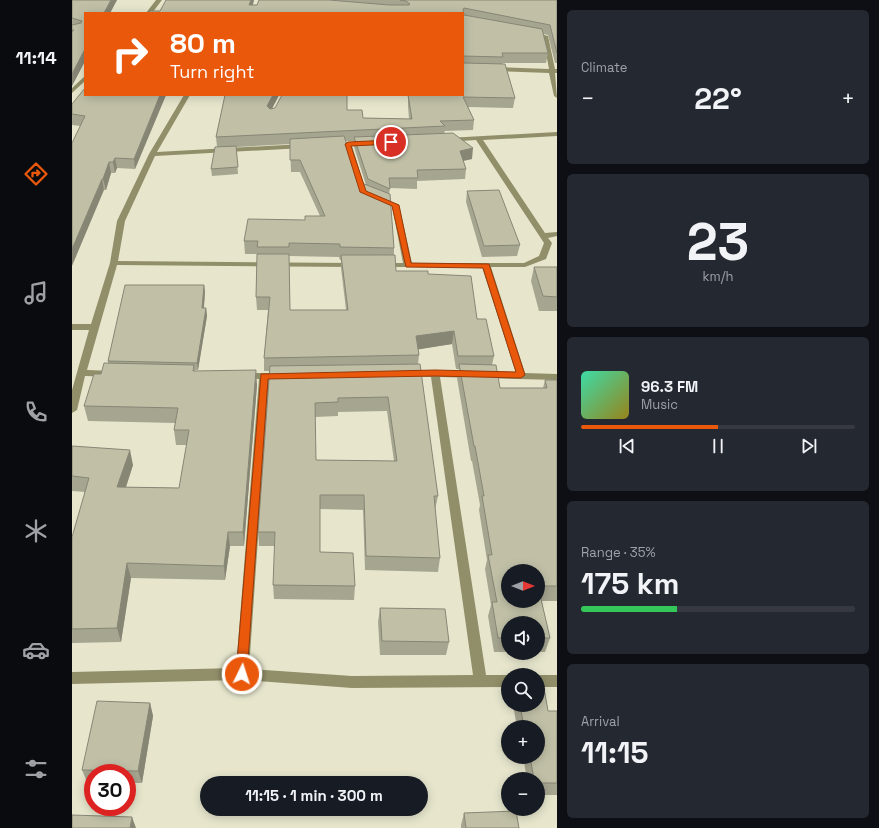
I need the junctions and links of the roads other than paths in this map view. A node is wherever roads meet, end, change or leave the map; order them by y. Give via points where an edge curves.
1 (159, 0) edge
2 (150, 12) edge
3 (522, 32) edge
4 (485, 69) edge
5 (554, 70) edge
6 (84, 79) edge
7 (72, 91) edge
8 (185, 96) edge
9 (557, 96) edge
10 (557, 134) edge
11 (478, 138) junction
12 (440, 140) edge
13 (371, 143) edge
14 (348, 144) junction
15 (327, 145) edge
16 (311, 146) edge
17 (152, 154) junction
18 (557, 234) edge
19 (543, 236) junction
20 (114, 263) junction
21 (361, 265) edge
22 (376, 265) edge
23 (408, 265) junction
24 (486, 266) junction
25 (72, 327) edge
26 (95, 327) junction
27 (81, 373) junction
28 (435, 373) junction
29 (121, 374) edge
30 (396, 374) edge
31 (521, 375) junction
32 (232, 376) edge
33 (264, 376) junction
34 (288, 376) edge
35 (557, 377) edge
36 (72, 410) edge
37 (242, 674) junction
38 (72, 678) edge
39 (480, 681) junction
40 (501, 681) edge
41 (545, 681) edge
42 (557, 681) edge

1 - 2 street
3 - 5 street via 545,36
4 - 5 street
5 - 9 street
6 - 7 street
8 - 17 street
10 - 11 street
11 - 12 street
11 - 19 street
13 - 14 street
14 - 15 street
14 - 23 street via 363,192 395,205
16 - 17 street
17 - 20 street via 121,221
18 - 19 street
19 - 24 street via 548,243 543,257 525,265
20 - 21 street
20 - 26 street
22 - 23 street
23 - 24 street
24 - 31 street
25 - 26 street
26 - 27 street
27 - 29 street
27 - 36 street
28 - 30 street
28 - 31 street
28 - 39 street
31 - 35 street
32 - 33 street
33 - 34 street
33 - 37 street
37 - 38 street
37 - 39 street via 352,682
39 - 40 street
41 - 42 street

